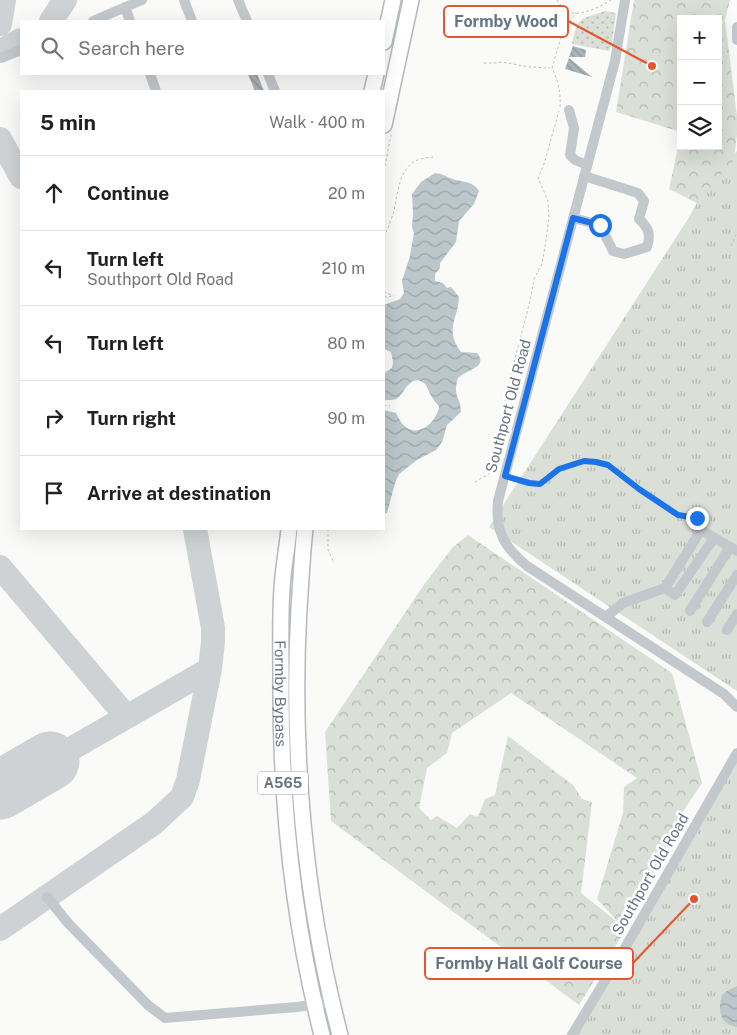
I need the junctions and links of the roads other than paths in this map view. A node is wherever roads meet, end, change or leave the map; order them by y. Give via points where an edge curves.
1 (142, 0) edge
2 (184, 0) edge
3 (238, 0) edge
4 (393, 0) edge
5 (411, 0) edge
6 (625, 0) edge
7 (125, 7) junction
8 (94, 20) edge
9 (130, 20) edge
10 (192, 20) edge
11 (247, 20) edge
12 (737, 27) edge
13 (385, 37) edge
14 (737, 40) edge
15 (20, 50) edge
16 (0, 58) edge
17 (150, 75) edge
18 (268, 75) edge
19 (376, 75) edge
20 (156, 90) edge
21 (275, 90) edge
22 (372, 90) edge
23 (569, 110) dead end
24 (385, 120) edge
25 (587, 165) junction
26 (584, 176) junction
27 (573, 218) junction
28 (289, 530) edge
29 (305, 530) edge
30 (734, 549) edge
31 (737, 575) edge
32 (690, 611) dead end
33 (737, 614) edge
34 (607, 616) junction
35 (707, 622) dead end
36 (727, 630) dead end
37 (737, 707) edge
38 (737, 752) edge
39 (47, 897) dead end
40 (331, 1002) junction
41 (314, 1004) junction
42 (322, 1035) edge
43 (340, 1035) edge
44 (572, 1035) edge

1 - 7 street
2 - 10 street
3 - 11 street
4 - 13 highway
5 - 24 highway
6 - 25 street, Southport Old Road via 614,61
7 - 8 street
7 - 9 street
12 - 14 street
15 - 16 street
17 - 20 street
18 - 21 street
19 - 22 highway
23 - 25 street via 574,128 570,155
25 - 26 street, Southport Old Road
26 - 27 street, Southport Old Road
26 - 27 street via 638,193 644,201 639,219 648,227 647,247 624,254 613,251 600,225
27 - 34 street, Southport Old Road via 498,501 497,519 505,543 527,566
28 - 41 highway, Formby Bypass / A565 via 282,588 280,733 283,793 293,886
29 - 40 highway, Formby Bypass / A565 via 296,668 300,799 318,934
30 - 32 street
30 - 34 street via 701,530 664,588 623,603
31 - 35 street
33 - 36 street
34 - 37 street, Southport Old Road via 724,694
38 - 44 street, Southport Old Road
39 - 41 street via 68,924 165,1018
40 - 41 street
40 - 43 highway, Formby Bypass / A565
41 - 42 highway, Formby Bypass / A565

